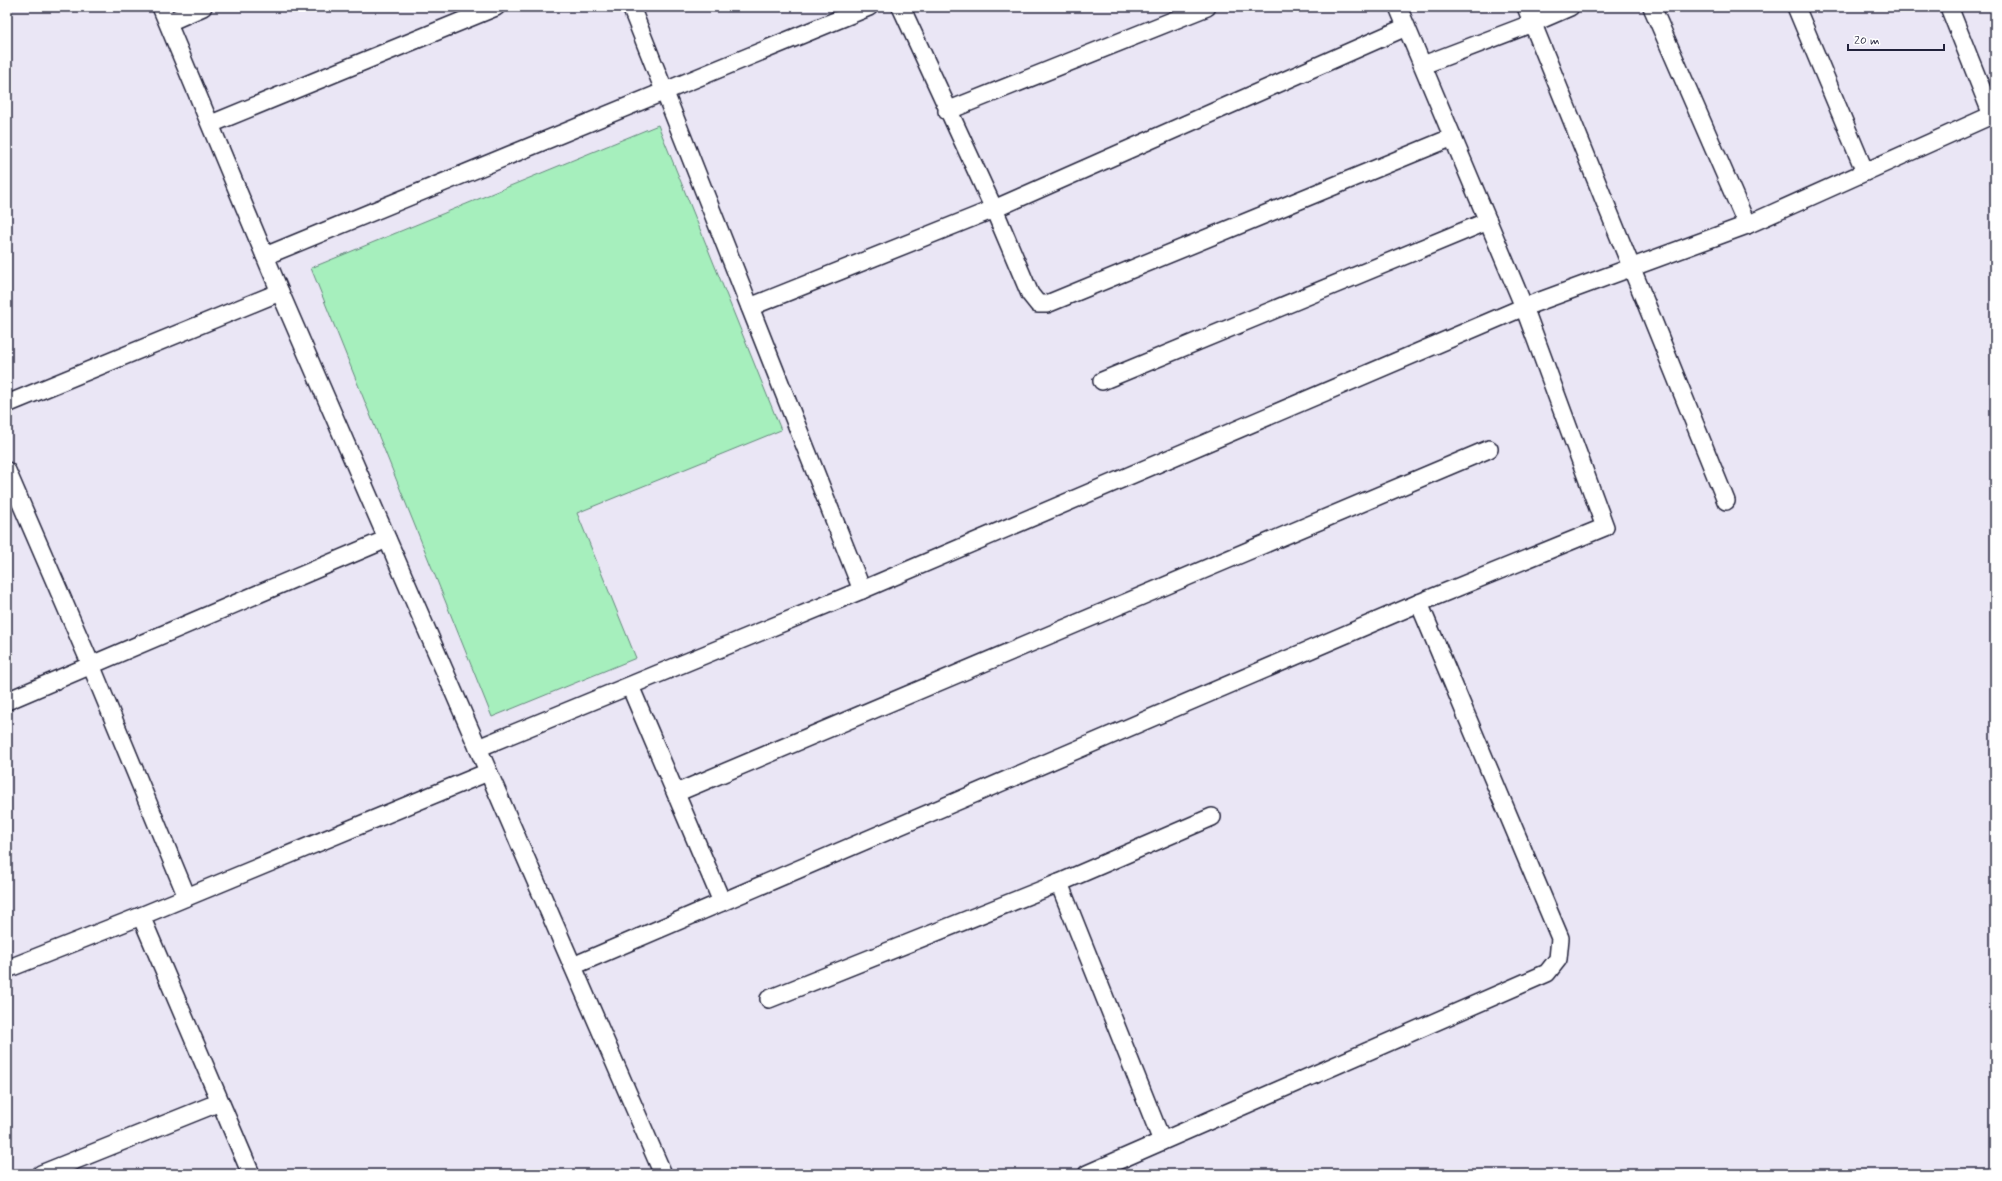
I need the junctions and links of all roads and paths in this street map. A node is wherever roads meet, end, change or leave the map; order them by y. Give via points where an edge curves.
1 (203, 7) edge
2 (496, 7) edge
3 (631, 7) edge
4 (869, 7) edge
5 (901, 7) edge
6 (1207, 7) edge
7 (1398, 7) edge
8 (1526, 7) edge
9 (1570, 7) edge
10 (1652, 7) edge
11 (1796, 7) edge
12 (1949, 7) edge
13 (165, 14) edge
14 (1533, 23) junction
15 (1406, 27) junction
16 (1423, 66) junction
17 (665, 91) junction
18 (948, 111) junction
19 (211, 124) junction
20 (1453, 137) junction
21 (1865, 172) junction
22 (994, 209) junction
23 (1488, 221) junction
24 (1747, 225) junction
25 (265, 256) junction
26 (1631, 268) junction
27 (280, 292) junction
28 (750, 307) junction
29 (1524, 307) junction
30 (1102, 380) dead end
31 (7, 404) edge
32 (1489, 449) dead end
33 (7, 471) edge
34 (1726, 501) dead end
35 (387, 539) junction
36 (862, 590) junction
37 (1419, 603) junction
38 (91, 665) junction
39 (630, 686) junction
40 (7, 701) edge
41 (478, 748) junction
42 (488, 772) junction
43 (676, 793) junction
44 (1212, 817) dead end
45 (1059, 883) junction
46 (187, 897) junction
47 (722, 902) junction
48 (141, 916) junction
49 (573, 966) junction
50 (7, 969) edge
51 (769, 999) dead end
52 (220, 1102) junction
53 (1162, 1141) junction
54 (41, 1174) edge
55 (251, 1174) edge
56 (663, 1174) edge
57 (1087, 1174) edge

1 - 13 lane
2 - 19 lane
3 - 17 lane
4 - 17 lane
5 - 18 lane
6 - 18 lane
7 - 15 lane
8 - 14 lane
9 - 14 lane
10 - 24 lane
11 - 21 lane
12 - 21 lane via 1992,114
13 - 19 lane
14 - 16 lane
14 - 26 lane
15 - 16 lane
15 - 22 lane
16 - 20 lane
17 - 25 lane
17 - 28 lane
18 - 22 lane
19 - 25 lane
20 - 22 lane via 1047,304 1038,304 1030,294
20 - 23 lane
21 - 24 lane
22 - 28 lane
23 - 29 lane
23 - 30 lane
24 - 26 lane
25 - 27 lane
26 - 29 lane
26 - 34 lane
27 - 31 lane
27 - 35 lane
28 - 36 lane
29 - 36 lane
29 - 37 lane via 1605,527
32 - 43 lane
33 - 38 lane
35 - 38 lane
35 - 41 lane
36 - 39 lane
37 - 47 lane
37 - 53 lane via 1560,938 1558,959 1547,973
38 - 40 lane
38 - 46 lane
39 - 41 lane
39 - 43 lane
41 - 42 lane
42 - 46 lane
42 - 49 lane
43 - 47 lane
44 - 45 lane
45 - 51 lane
45 - 53 lane
46 - 48 lane
47 - 49 lane
48 - 50 lane
48 - 52 lane
49 - 56 lane
52 - 54 lane
52 - 55 lane
53 - 57 lane

